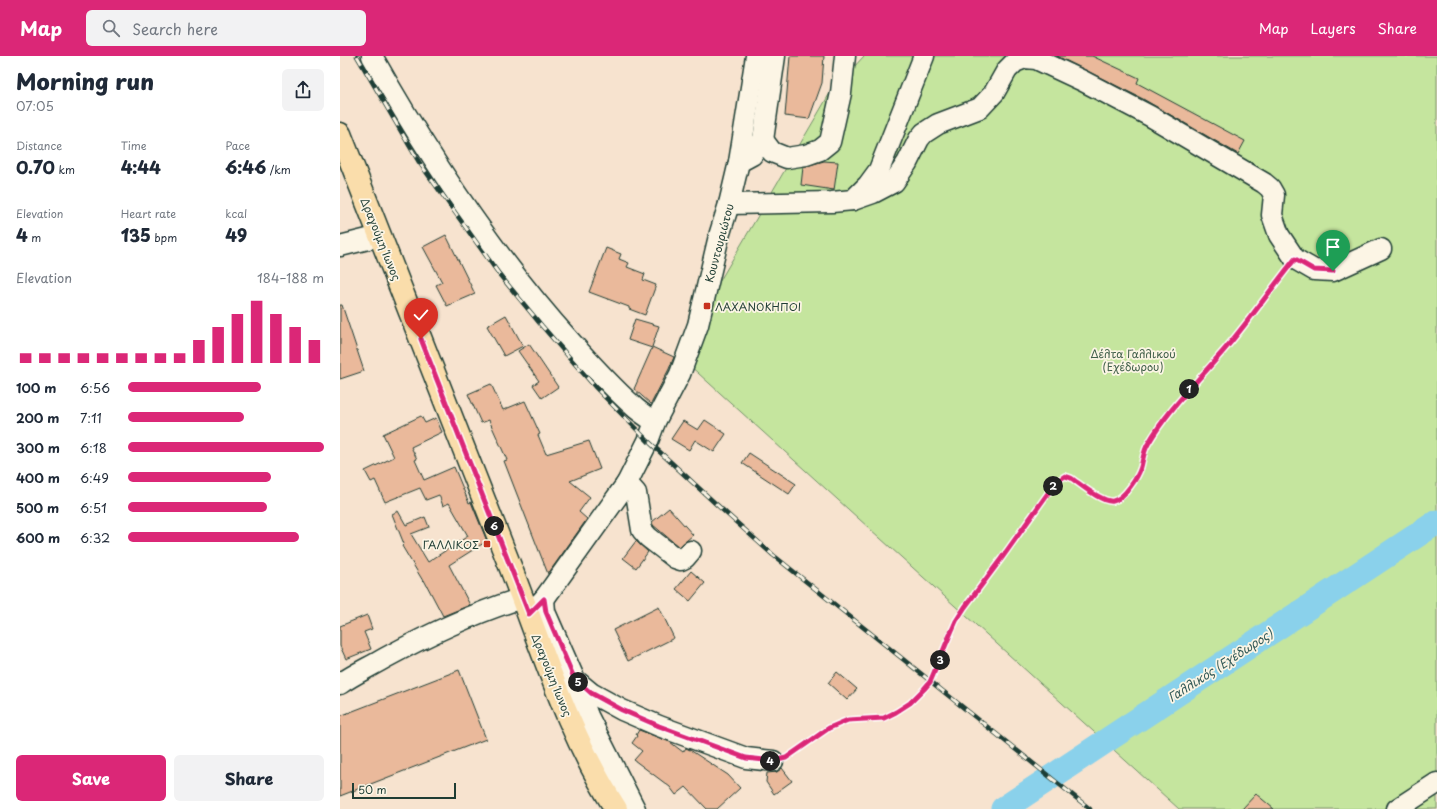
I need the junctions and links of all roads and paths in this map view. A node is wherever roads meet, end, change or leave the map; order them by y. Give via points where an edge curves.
1 (372, 56) edge
2 (756, 56) edge
3 (774, 56) edge
4 (845, 56) edge
5 (924, 56) edge
6 (340, 134) edge
7 (763, 140) junction
8 (739, 162) junction
9 (853, 200) junction
10 (729, 204) junction
11 (380, 236) junction
12 (340, 246) edge
13 (1381, 249) dead end
14 (1295, 259) junction
15 (655, 422) junction
16 (627, 483) junction
17 (691, 551) dead end
18 (544, 599) junction
19 (526, 606) junction
20 (574, 678) junction
21 (340, 684) edge
22 (773, 761) joint
23 (1437, 783) edge
24 (616, 809) edge
25 (635, 809) edge
26 (1397, 809) edge

1 - 15 street via 437,163 509,268 599,373 632,406
2 - 8 street, Κουντουριώτου
3 - 7 street
4 - 7 street via 830,142 820,150 786,158 772,152
5 - 9 street via 879,170
6 - 11 main road, Δραγούμη Ίωνος
7 - 8 street via 752,155
8 - 10 street, Κουντουριώτου
9 - 10 street
9 - 14 street via 894,182 924,133 938,124 980,108 994,94 1007,70 1015,62 1025,58 1036,59 1150,116 1264,182 1274,194 1272,215 1279,235
10 - 15 street, Κουντουριώτου via 718,236 698,325 680,374
11 - 12 street
11 - 19 main road, Δραγούμη Ίωνος
13 - 14 street via 1333,271 1314,270
14 - 22 path via 1231,342 1169,413 1147,445 1140,469 1121,497 1113,501 1105,499 1065,476 1056,482 965,607 956,621 930,682 910,703 884,718 848,720 829,728 786,758
15 - 16 street, Κουντουριώτου
16 - 17 street via 636,493 642,530 648,537 674,558 681,560
16 - 18 street, Κουντουριώτου
18 - 19 street, Κουντουριώτου
18 - 20 street via 546,612
19 - 21 street via 497,606 455,623
19 - 24 main road, Δραγούμη Ίωνος via 572,725 592,768
20 - 22 street via 591,693 653,723 746,758
20 - 25 street via 588,716
23 - 26 street

